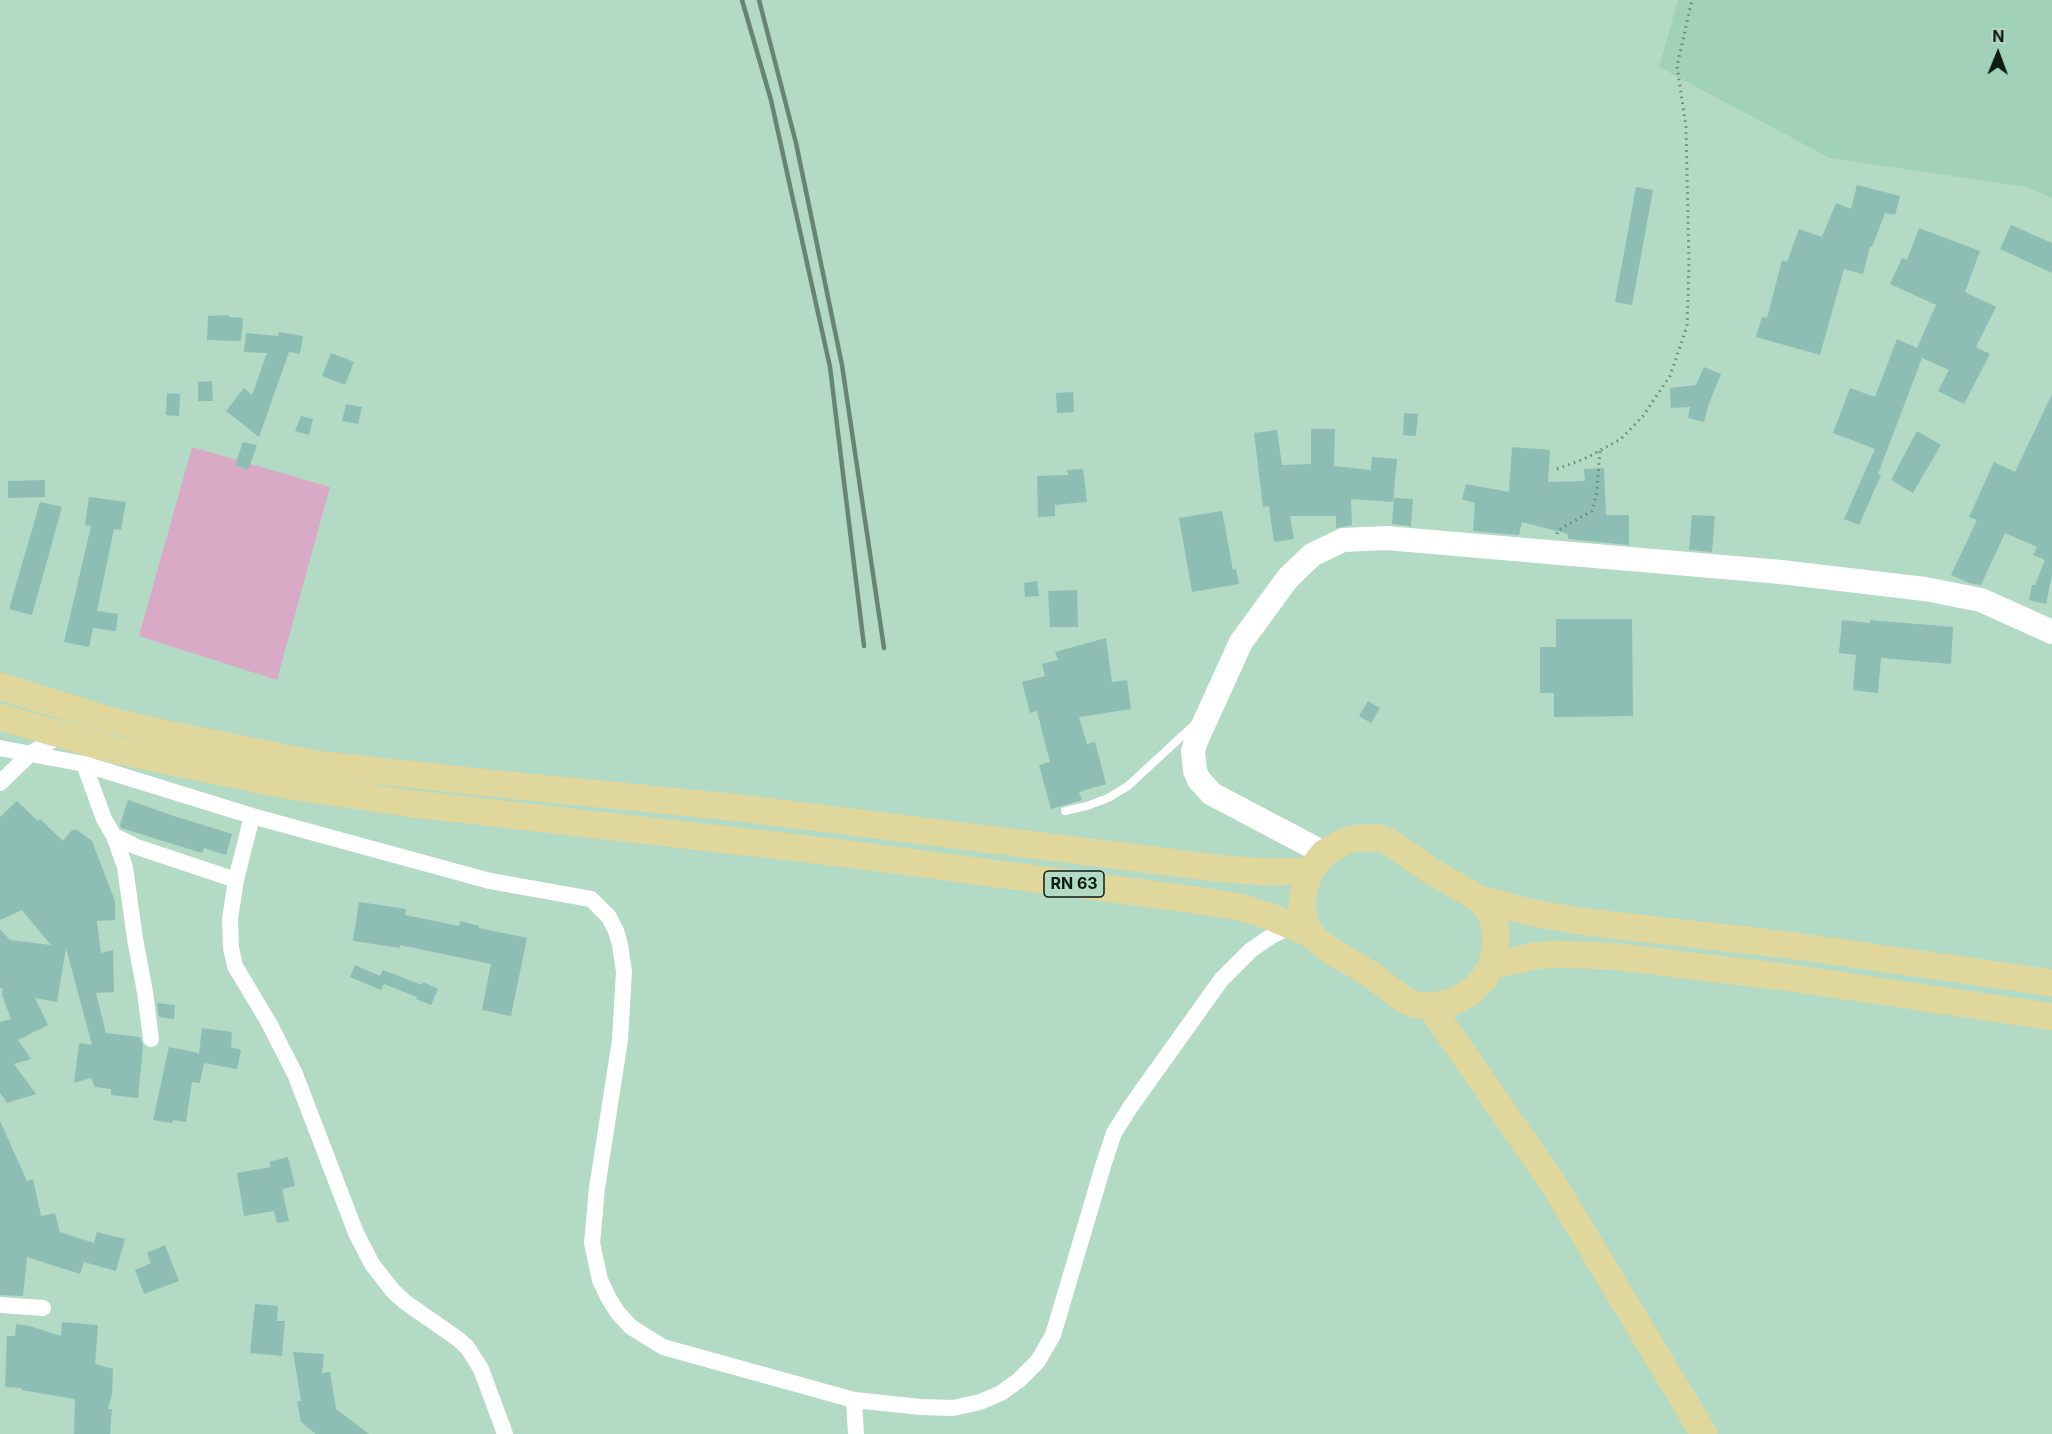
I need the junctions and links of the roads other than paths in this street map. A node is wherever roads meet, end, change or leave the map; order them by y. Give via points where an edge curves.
1 (2052, 632) edge
2 (0, 686) edge
3 (1210, 709) junction
4 (84, 712) junction
5 (0, 717) edge
6 (68, 736) junction
7 (0, 748) edge
8 (30, 754) junction
9 (84, 764) junction
10 (0, 783) edge
11 (1065, 811) dead end
12 (252, 816) junction
13 (114, 836) junction
14 (1317, 862) junction
15 (236, 880) junction
16 (1480, 899) junction
17 (1579, 921) junction
18 (1302, 929) junction
19 (1577, 954) junction
20 (1491, 966) junction
21 (2052, 983) edge
22 (1430, 1006) junction
23 (2052, 1017) edge
24 (151, 1039) dead end
25 (0, 1305) edge
26 (43, 1308) dead end
27 (854, 1400) junction
28 (505, 1434) edge
29 (856, 1434) edge
30 (1704, 1434) edge

1 - 3 main road via 1981,600 1925,589 1781,572 1386,538 1343,540 1312,555 1288,578 1241,642
2 - 4 main road
3 - 11 lane via 1128,786 1108,798
3 - 14 main road via 1193,751 1195,771 1205,787
4 - 6 main road
4 - 14 main road via 163,734 316,764 741,808 1224,869 1267,872
5 - 6 main road
6 - 8 street
6 - 18 main road, RN 63 via 114,750 328,792 1210,902 1239,907
7 - 8 street
8 - 9 street
8 - 10 street
9 - 12 street
9 - 13 street
12 - 15 street
12 - 27 street via 490,881 591,899 609,917 621,945 623,981 620,1040 592,1243 608,1297 632,1327 663,1347
13 - 15 street
13 - 24 street via 125,867
14 - 16 main road via 1345,841 1378,838
14 - 18 main road via 1303,894
15 - 28 street via 229,934 235,966 295,1074 364,1249 383,1279 405,1302 467,1347 481,1369
16 - 17 main road
16 - 20 main road via 1489,910 1495,930
17 - 19 main road
17 - 21 main road via 1796,946
18 - 22 main road via 1406,1001
18 - 27 street via 1251,950 1221,980 1114,1133 1053,1335 1038,1361 1001,1393 952,1408
19 - 20 main road via 1534,956
19 - 23 main road via 1792,978
20 - 22 main road via 1471,992 1452,1002
22 - 30 main road via 1554,1185
25 - 26 street
27 - 29 street

